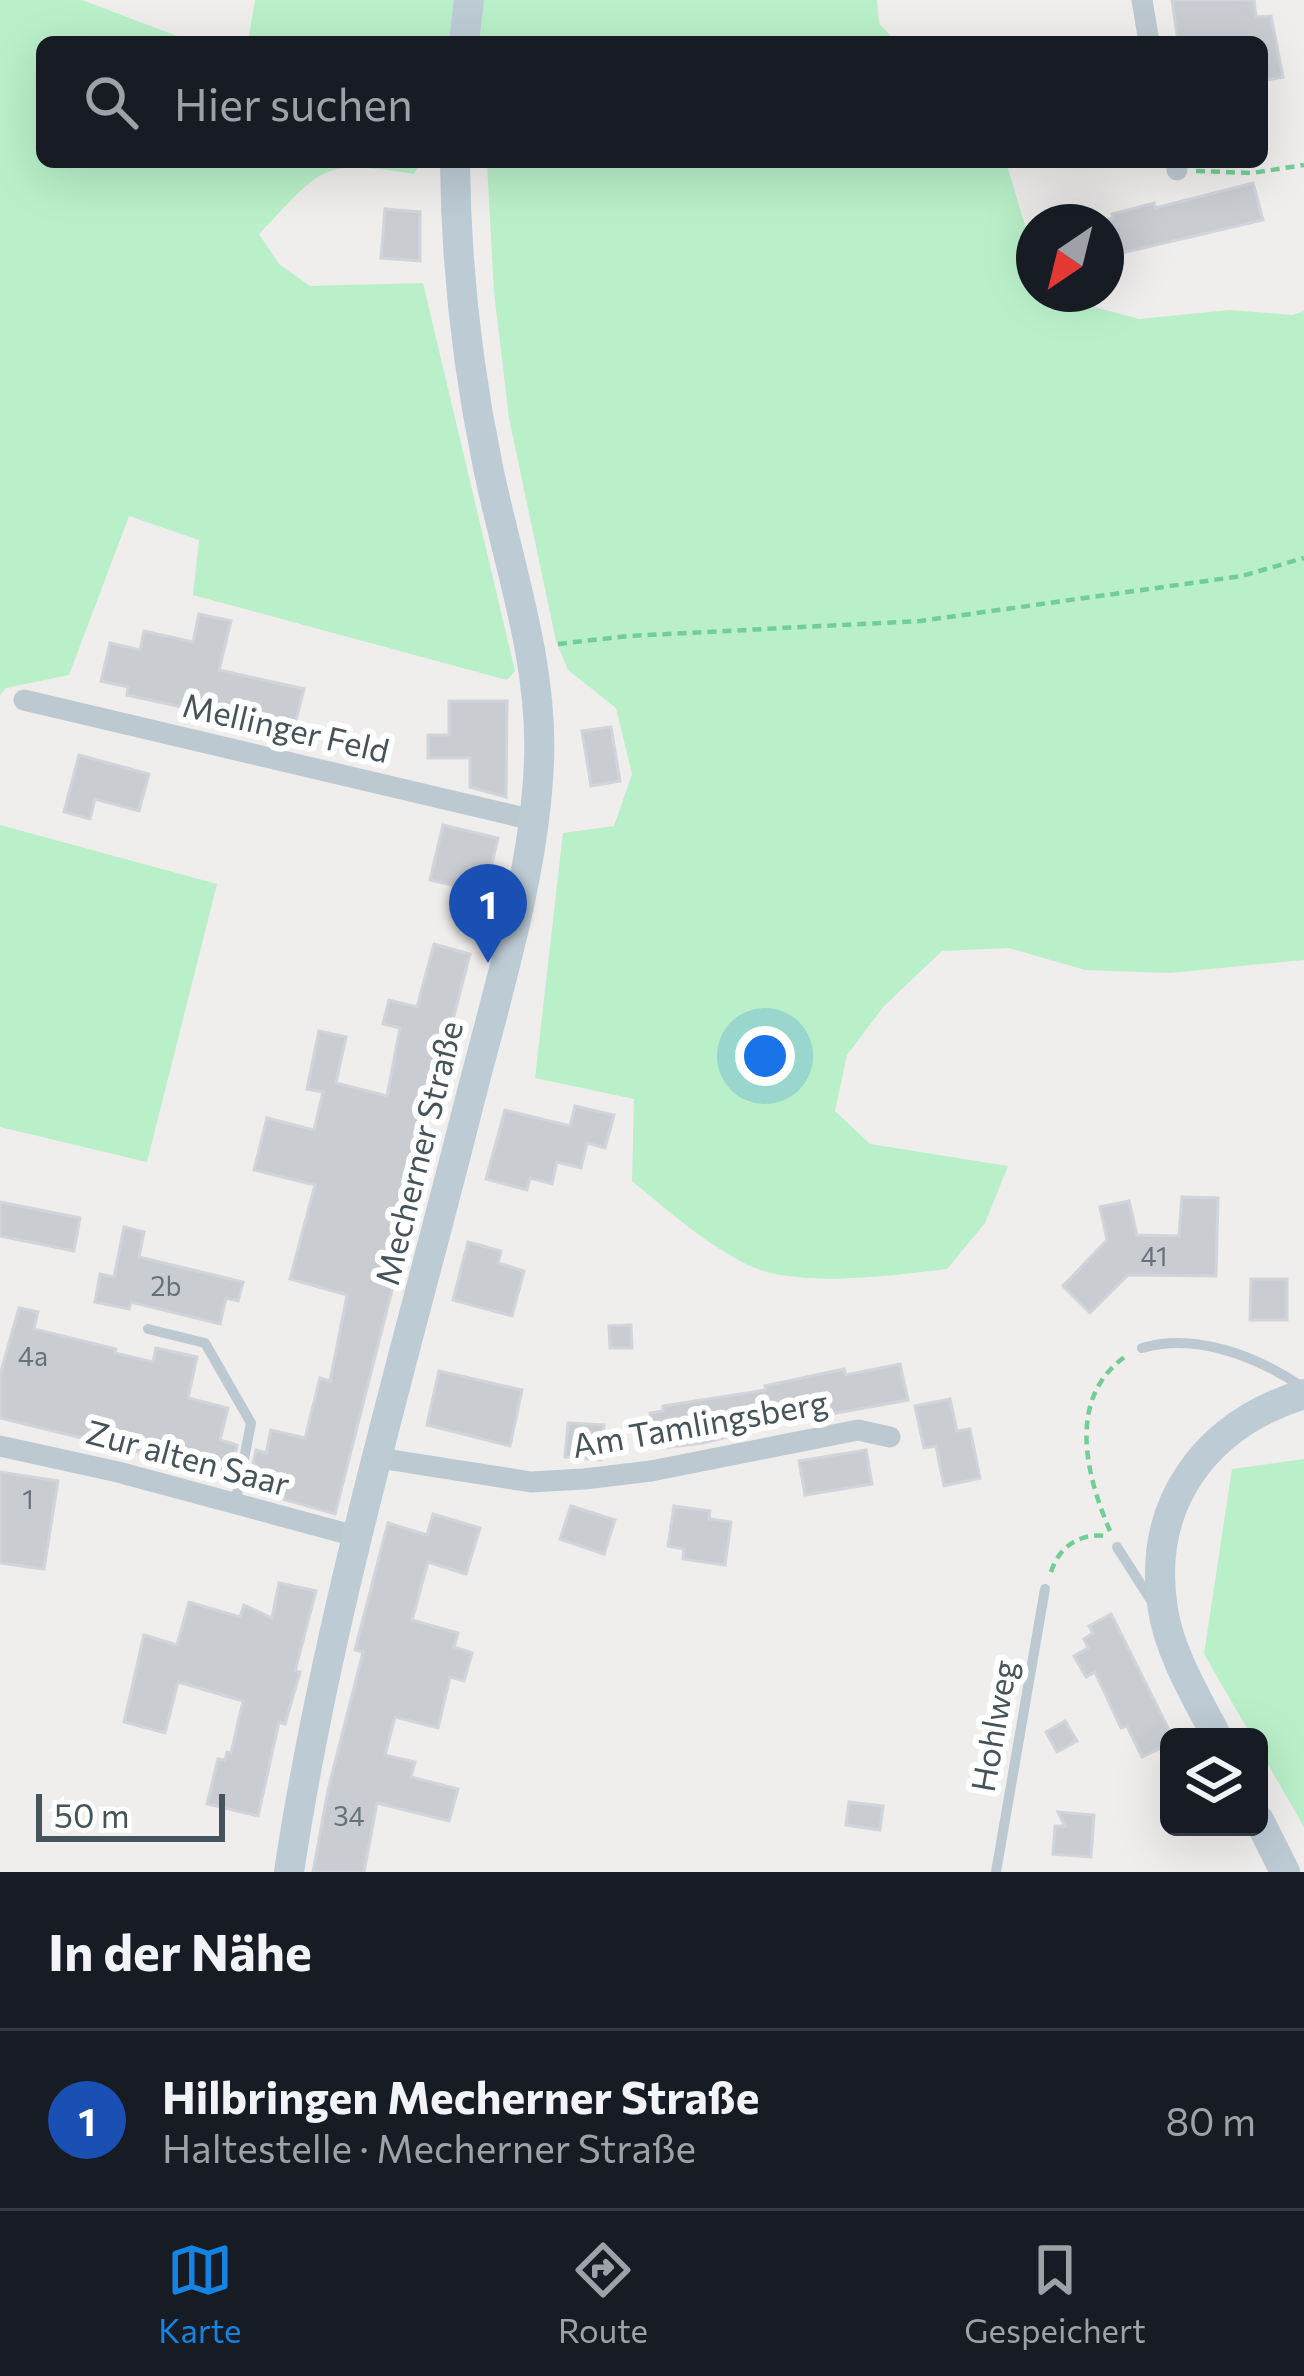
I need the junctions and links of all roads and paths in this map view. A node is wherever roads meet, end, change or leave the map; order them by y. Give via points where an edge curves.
1 (470, 0) edge
2 (1142, 0) edge
3 (465, 36) edge
4 (1149, 36) edge
5 (1304, 165) edge
6 (455, 168) edge
7 (1198, 168) edge
8 (1304, 558) edge
9 (529, 647) junction
10 (24, 700) dead end
11 (533, 820) junction
12 (148, 1329) dead end
13 (1142, 1348) joint
14 (1304, 1391) edge
15 (890, 1437) dead end
16 (0, 1446) edge
17 (379, 1458) junction
18 (235, 1504) junction
19 (359, 1538) junction
20 (1114, 1542) junction
21 (1045, 1589) joint
22 (1163, 1615) junction
23 (1213, 1728) edge
24 (1267, 1836) edge
25 (289, 1872) edge
26 (996, 1872) edge
27 (1286, 1872) edge

1 - 3 main road
2 - 4 street
5 - 7 path via 1252,173
6 - 9 main road, Mecherner Straße via 467,352
8 - 9 path via 1242,576 920,621
9 - 11 main road, Mecherner Straße via 539,761
10 - 11 street, Mellinger Feld
11 - 17 main road, Mecherner Straße
12 - 18 lane via 205,1343 250,1423
13 - 14 lane via 1174,1342 1250,1357
13 - 20 path via 1105,1375 1086,1426 1090,1484
14 - 22 main road via 1243,1419 1189,1477 1163,1550
15 - 17 street, Am Tamlingsberg via 858,1430 651,1471 531,1482
16 - 18 street, Zur alten Saar
17 - 19 main road, Mecherner Straße
18 - 19 street, Zur alten Saar
19 - 25 main road, Mecherner Straße
20 - 21 path via 1088,1534 1069,1544
20 - 22 lane
21 - 26 lane, Hohlweg
22 - 23 main road
24 - 27 main road

